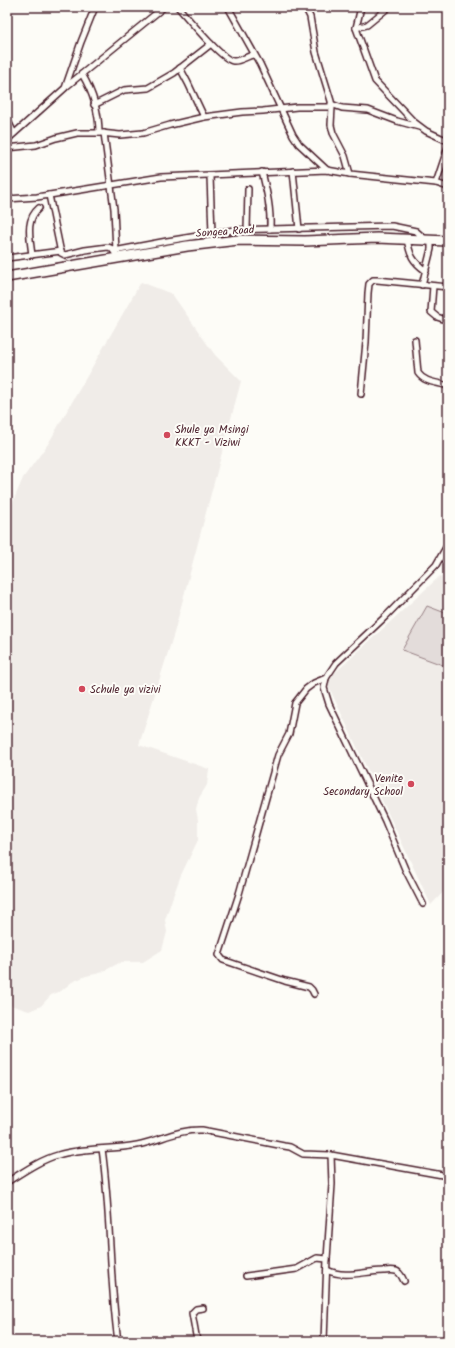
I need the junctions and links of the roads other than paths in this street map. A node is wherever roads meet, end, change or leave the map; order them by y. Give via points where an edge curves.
1 (95, 7) edge
2 (164, 7) edge
3 (178, 7) edge
4 (228, 7) edge
5 (305, 7) edge
6 (361, 7) edge
7 (389, 7) edge
8 (356, 28) junction
9 (211, 44) junction
10 (253, 55) junction
11 (180, 68) junction
12 (82, 74) junction
13 (66, 88) junction
14 (94, 105) junction
15 (331, 106) junction
16 (280, 108) junction
17 (204, 117) junction
18 (7, 119) edge
19 (422, 128) junction
20 (14, 133) junction
21 (102, 133) junction
22 (7, 140) edge
23 (448, 140) edge
24 (448, 147) edge
25 (7, 148) edge
26 (327, 170) junction
27 (294, 171) junction
28 (262, 172) junction
29 (350, 174) junction
30 (210, 176) junction
31 (436, 183) junction
32 (111, 184) junction
33 (448, 187) edge
34 (248, 189) dead end
35 (49, 195) junction
36 (7, 199) edge
37 (39, 208) dead end
38 (270, 229) junction
39 (299, 229) junction
40 (247, 230) junction
41 (212, 234) junction
42 (407, 239) junction
43 (428, 240) junction
44 (448, 241) edge
45 (61, 251) junction
46 (116, 253) junction
47 (32, 255) junction
48 (7, 258) edge
49 (426, 271) junction
50 (7, 277) edge
51 (422, 285) junction
52 (434, 286) junction
53 (448, 288) edge
54 (443, 319) dead end
55 (415, 340) dead end
56 (448, 386) edge
57 (361, 394) dead end
58 (448, 544) edge
59 (326, 678) junction
60 (423, 904) dead end
61 (314, 994) dead end
62 (102, 1149) junction
63 (331, 1155) junction
64 (448, 1176) edge
65 (7, 1182) edge
66 (327, 1259) junction
67 (327, 1270) junction
68 (246, 1276) dead end
69 (404, 1281) dead end
70 (202, 1308) dead end
71 (118, 1341) edge
72 (197, 1341) edge
73 (324, 1341) edge

1 - 13 street
2 - 12 street
3 - 9 street
4 - 10 street
5 - 15 street via 310,16
6 - 8 street
7 - 8 street via 367,25
8 - 19 street via 375,81
9 - 10 street via 222,56 232,61
9 - 11 street
10 - 16 street via 260,64
11 - 14 street via 148,88 124,90
11 - 17 street
12 - 13 street
12 - 14 street via 93,96
13 - 20 street
14 - 21 street
15 - 16 street
15 - 19 street via 368,110
15 - 29 street via 333,133 345,156
16 - 17 street
16 - 26 street via 300,144
17 - 21 street via 143,133
18 - 20 street
19 - 23 street
20 - 22 street
21 - 25 street via 77,133 36,145
21 - 32 street
24 - 31 street
26 - 27 street
26 - 29 street
27 - 28 street
27 - 39 street
28 - 30 street
28 - 38 street via 269,197
29 - 31 street
30 - 32 street via 161,176
30 - 41 street
31 - 33 street
32 - 35 street
32 - 46 street
34 - 40 street
35 - 36 street
35 - 45 street
37 - 47 street via 30,221
38 - 39 street
38 - 40 street
39 - 43 street via 392,226 416,231
40 - 41 street
41 - 46 street
42 - 43 highway, Songea Road
42 - 46 highway, Songea Road via 238,240
42 - 49 street via 415,263
43 - 44 highway, Songea Road
43 - 49 street via 431,249
45 - 46 street via 64,254 108,247
45 - 47 street
46 - 50 highway, Songea Road
47 - 48 street
49 - 51 street
51 - 52 street
51 - 57 street via 377,280 369,284
52 - 53 street
52 - 54 street via 431,312
55 - 56 street via 418,373 425,380
58 - 59 street via 436,565 336,663
59 - 60 street via 324,688 329,704
59 - 61 street via 310,686 295,703 289,734 278,755 219,955 223,960 309,987
62 - 63 street via 138,1145 180,1132 202,1130 284,1146 303,1154
62 - 65 street via 58,1155
62 - 71 street
63 - 64 street
63 - 66 street via 332,1184
66 - 67 street
66 - 68 street via 317,1258 297,1269
67 - 69 street via 343,1275 396,1271
67 - 73 street
70 - 72 street via 192,1313

